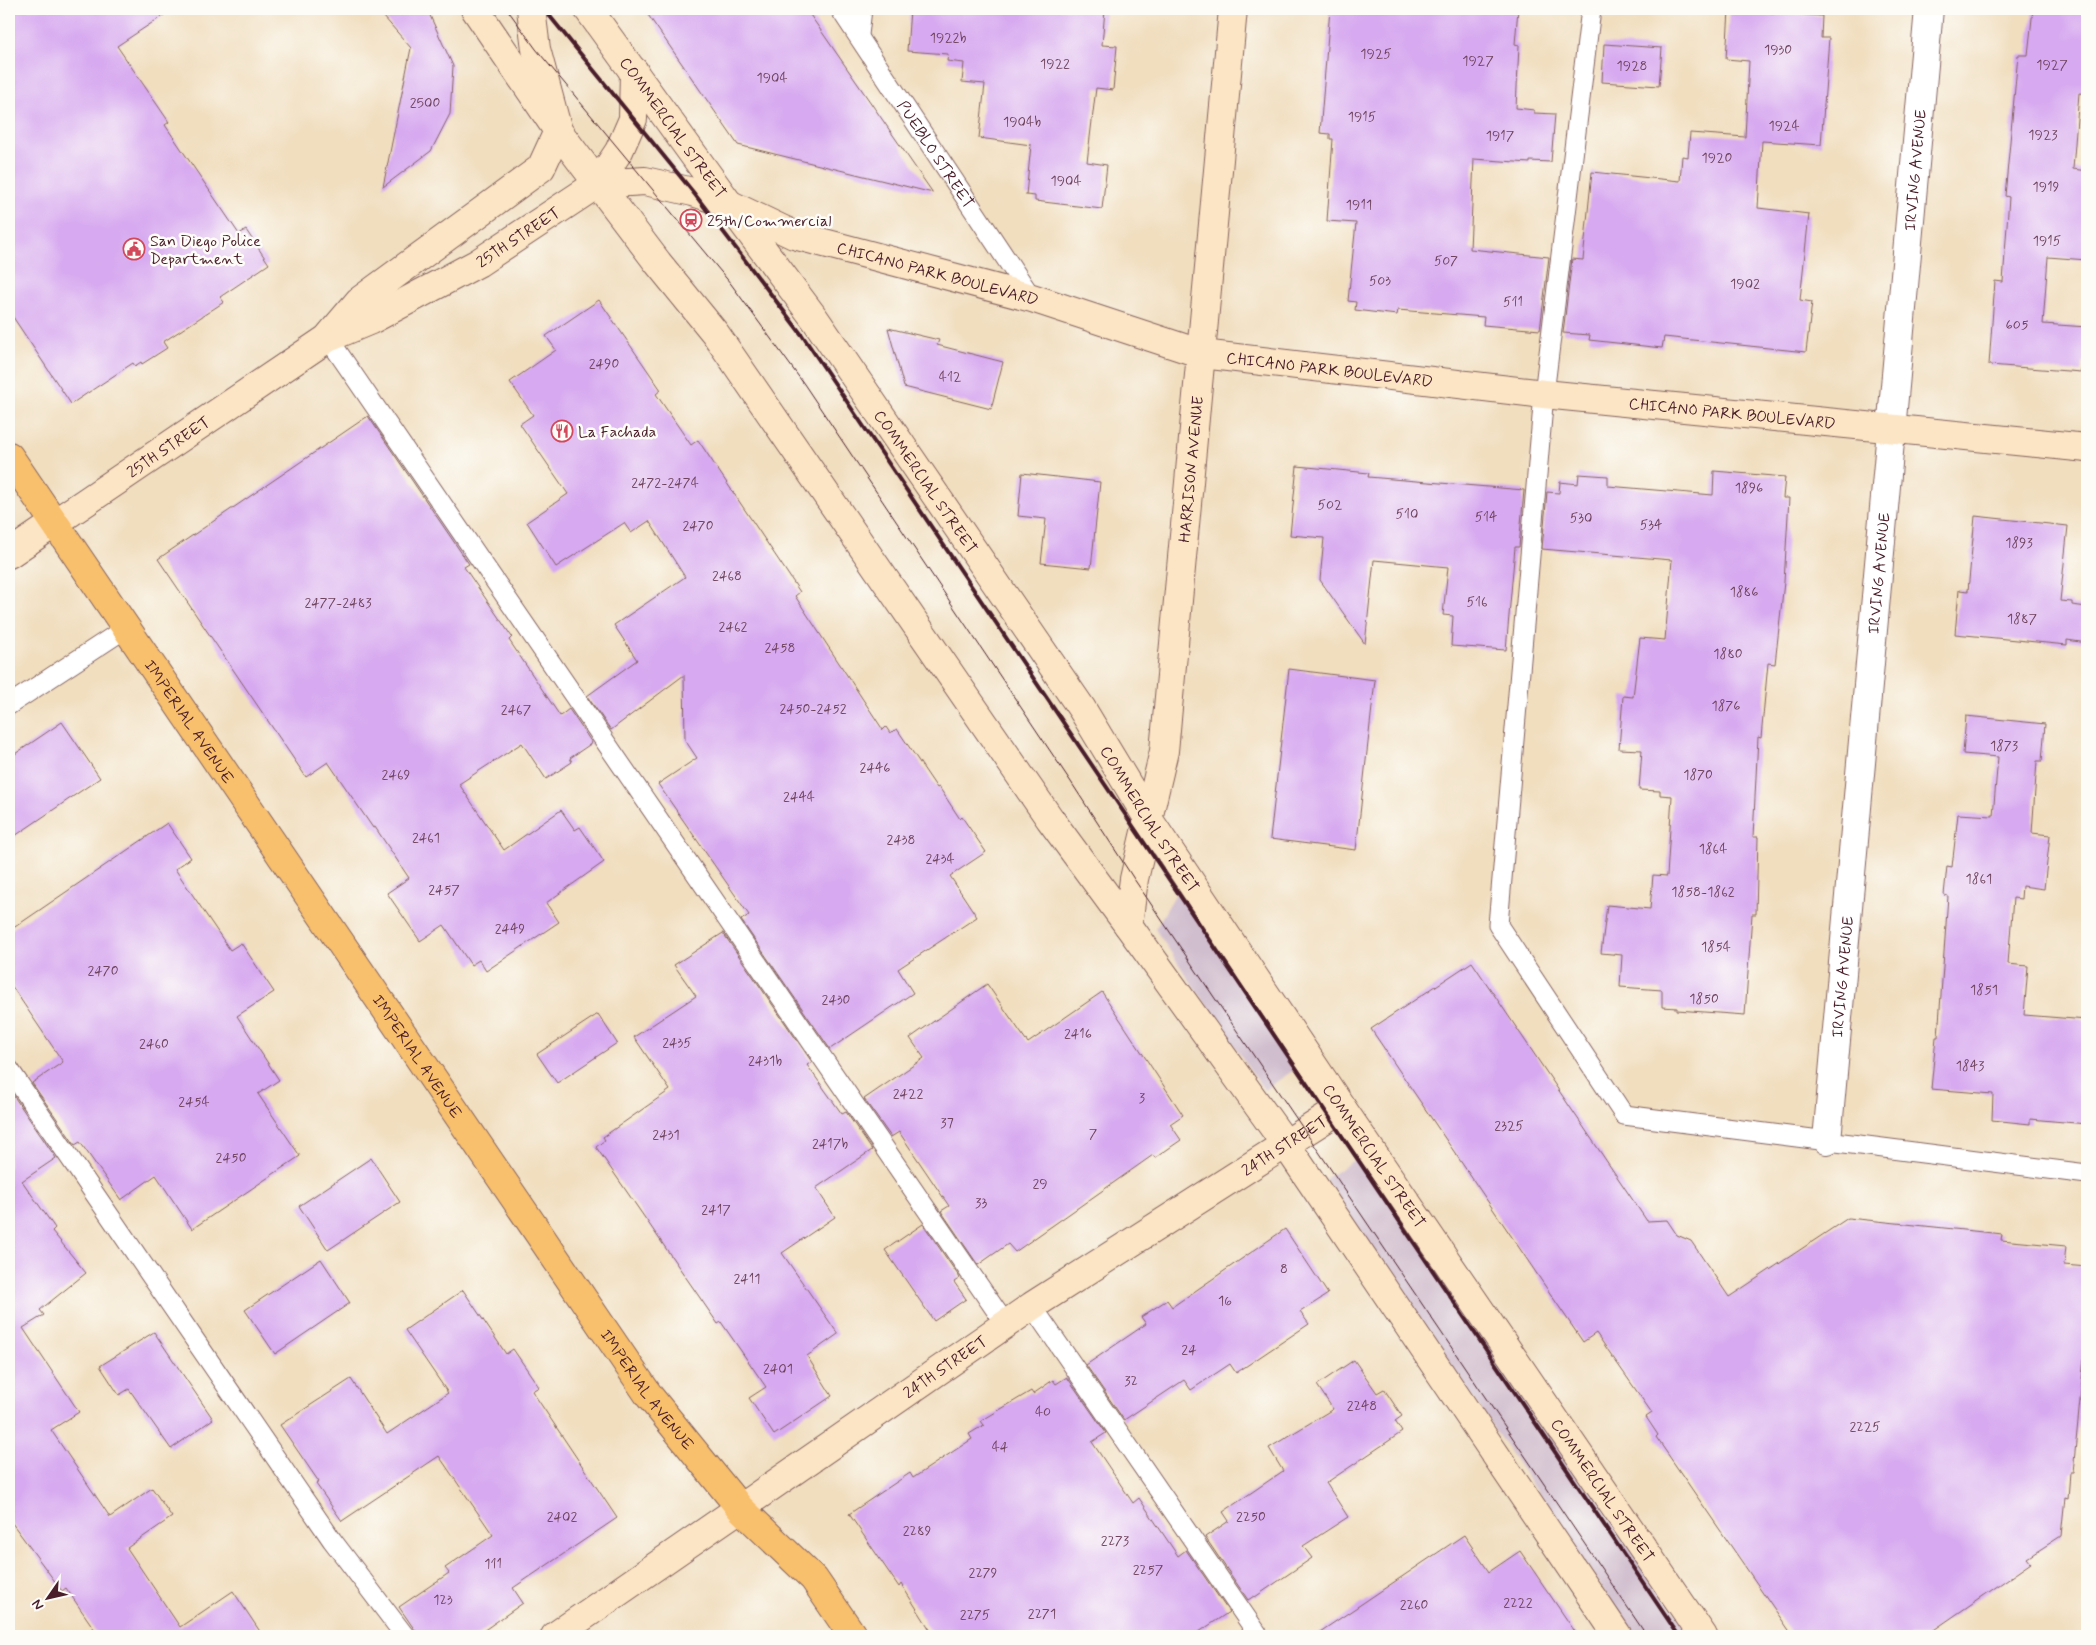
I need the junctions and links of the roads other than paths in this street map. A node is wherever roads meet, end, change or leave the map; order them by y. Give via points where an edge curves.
1 (475, 9) edge
2 (531, 9) edge
3 (588, 9) edge
4 (840, 9) edge
5 (862, 9) edge
6 (1233, 9) edge
7 (1591, 9) edge
8 (1929, 9) edge
9 (858, 35) junction
10 (634, 71) junction
11 (558, 131) junction
12 (597, 184) junction
13 (728, 204) junction
14 (1032, 298) junction
15 (328, 338) junction
16 (1202, 354) junction
17 (1544, 394) junction
18 (1891, 431) junction
19 (2087, 448) edge
20 (9, 456) edge
21 (54, 523) junction
22 (9, 554) edge
23 (126, 628) junction
24 (9, 705) edge
25 (1149, 820) junction
26 (1128, 925) junction
27 (9, 1069) edge
28 (1342, 1108) junction
29 (1827, 1140) junction
30 (1287, 1146) junction
31 (2087, 1174) edge
32 (1032, 1306) junction
33 (1006, 1325) junction
34 (740, 1508) junction
35 (405, 1636) edge
36 (555, 1636) edge
37 (853, 1636) edge
38 (1260, 1636) edge
39 (1618, 1636) edge
40 (1703, 1636) edge

1 - 11 main road
2 - 11 main road via 536,49
3 - 10 main road, COMMERCIAL STREET
4 - 9 lane, PUEBLO STREET
5 - 9 lane
6 - 16 main road, HARRISON AVENUE
7 - 17 lane
8 - 18 street, IRVING AVENUE
9 - 14 lane, PUEBLO STREET
10 - 12 main road, 25TH STREET via 633,119 619,151
10 - 13 main road, COMMERCIAL STREET
11 - 12 main road
11 - 15 main road, 25TH STREET via 540,168 359,301
12 - 13 main road, CHICANO PARK BOULEVARD via 645,181
12 - 15 main road, 25TH STREET via 478,263 371,320
12 - 26 main road via 715,333 1050,819
13 - 14 main road, CHICANO PARK BOULEVARD via 794,235
13 - 25 main road, COMMERCIAL STREET via 815,319 1076,700
14 - 16 main road, CHICANO PARK BOULEVARD
15 - 21 main road, 25TH STREET
15 - 33 lane
16 - 17 main road, CHICANO PARK BOULEVARD
16 - 25 main road, HARRISON AVENUE via 1164,751
17 - 18 main road, CHICANO PARK BOULEVARD
17 - 29 lane via 1498,925 1624,1115
18 - 19 main road, CHICANO PARK BOULEVARD
18 - 29 street, IRVING AVENUE
20 - 21 main road, IMPERIAL AVENUE
21 - 22 main road, 25TH STREET
21 - 23 main road, IMPERIAL AVENUE
23 - 24 lane
23 - 34 main road, IMPERIAL AVENUE via 650,1398
25 - 26 main road, HARRISON AVENUE via 1134,879
25 - 28 main road, COMMERCIAL STREET
26 - 30 main road
27 - 35 lane via 332,1540
28 - 30 main road, 24TH STREET
28 - 40 main road, COMMERCIAL STREET
29 - 31 lane
30 - 32 main road, 24TH STREET
30 - 39 main road
32 - 33 main road, 24TH STREET
32 - 38 lane
33 - 34 main road, 24TH STREET
34 - 36 main road, 24TH STREET
34 - 37 main road, IMPERIAL AVENUE via 814,1579

